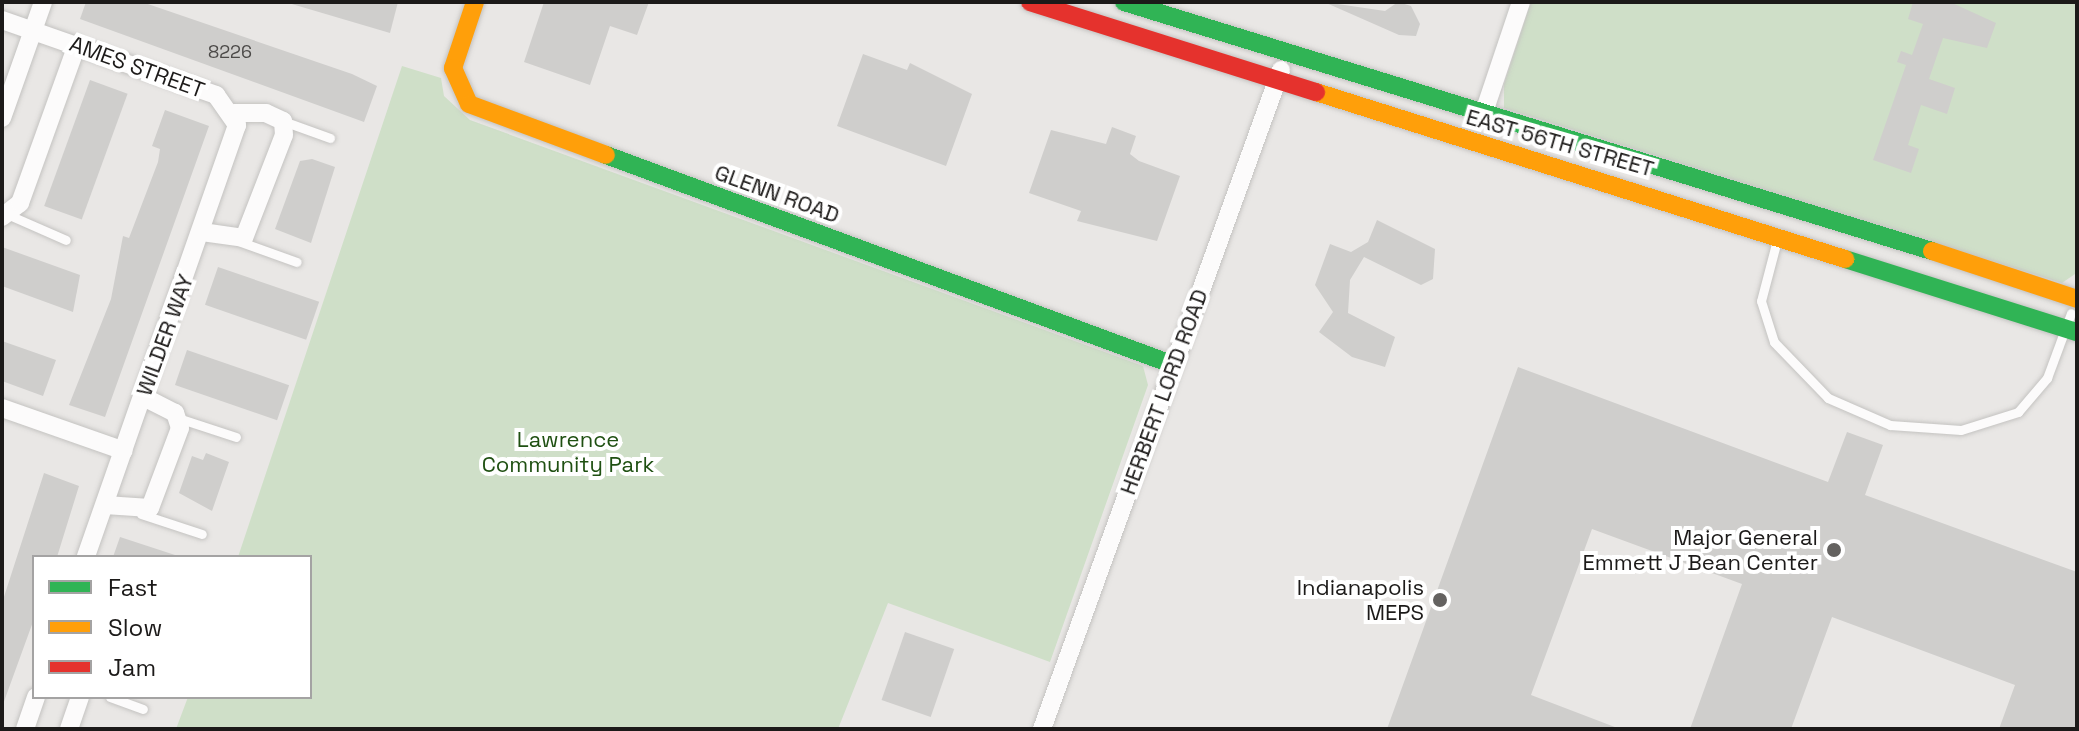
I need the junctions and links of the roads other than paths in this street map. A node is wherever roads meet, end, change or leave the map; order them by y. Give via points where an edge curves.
1 (43, 2) edge
2 (475, 2) edge
3 (1030, 2) edge
4 (1124, 2) edge
5 (1521, 2) edge
6 (2, 20) edge
7 (33, 30) junction
8 (77, 45) junction
9 (1286, 55) junction
10 (1277, 84) junction
11 (234, 113) junction
12 (1483, 115) junction
13 (2, 118) edge
14 (283, 121) junction
15 (330, 138) dead end
16 (6, 216) edge
17 (202, 232) junction
18 (1779, 233) junction
19 (66, 240) dead end
20 (238, 241) junction
21 (297, 262) dead end
22 (2074, 311) edge
23 (1174, 365) junction
24 (144, 397) junction
25 (2, 408) edge
26 (178, 418) junction
27 (236, 437) dead end
28 (124, 451) junction
29 (105, 505) junction
30 (138, 513) junction
31 (202, 534) dead end
32 (87, 555) edge
33 (35, 699) edge
34 (79, 699) edge
35 (116, 699) edge
36 (143, 709) dead end
37 (25, 729) edge
38 (69, 729) edge
39 (1042, 729) edge

1 - 7 street
2 - 23 main road, GLENN ROAD via 453,68 469,104
3 - 10 main road, EAST 56TH STREET
4 - 9 main road, EAST 56TH STREET
5 - 12 street
6 - 7 street, AMES STREET
7 - 8 street, AMES STREET
7 - 13 street
8 - 11 street, AMES STREET via 216,95
8 - 16 street
9 - 10 street, HERBERT LORD ROAD
9 - 12 main road, EAST 56TH STREET
10 - 18 main road, EAST 56TH STREET
10 - 23 street, HERBERT LORD ROAD
11 - 14 street via 266,113
11 - 17 street, WILDER WAY via 236,135
12 - 22 main road, EAST 56TH STREET via 1798,206
14 - 15 lane
14 - 20 street via 250,230
16 - 19 lane
17 - 20 street
17 - 24 street, WILDER WAY
18 - 22 main road, EAST 56TH STREET
18 - 22 lane via 1764,285 1763,320 1811,386 1867,419 1934,431 2006,417 2047,378
20 - 21 lane
23 - 39 street, HERBERT LORD ROAD
24 - 26 street
24 - 28 street, WILDER WAY
25 - 28 street
26 - 27 lane
26 - 30 street via 150,508
28 - 29 street, WILDER WAY
29 - 30 street
29 - 32 street, WILDER WAY
30 - 31 lane
33 - 37 street
34 - 38 street
35 - 36 lane

